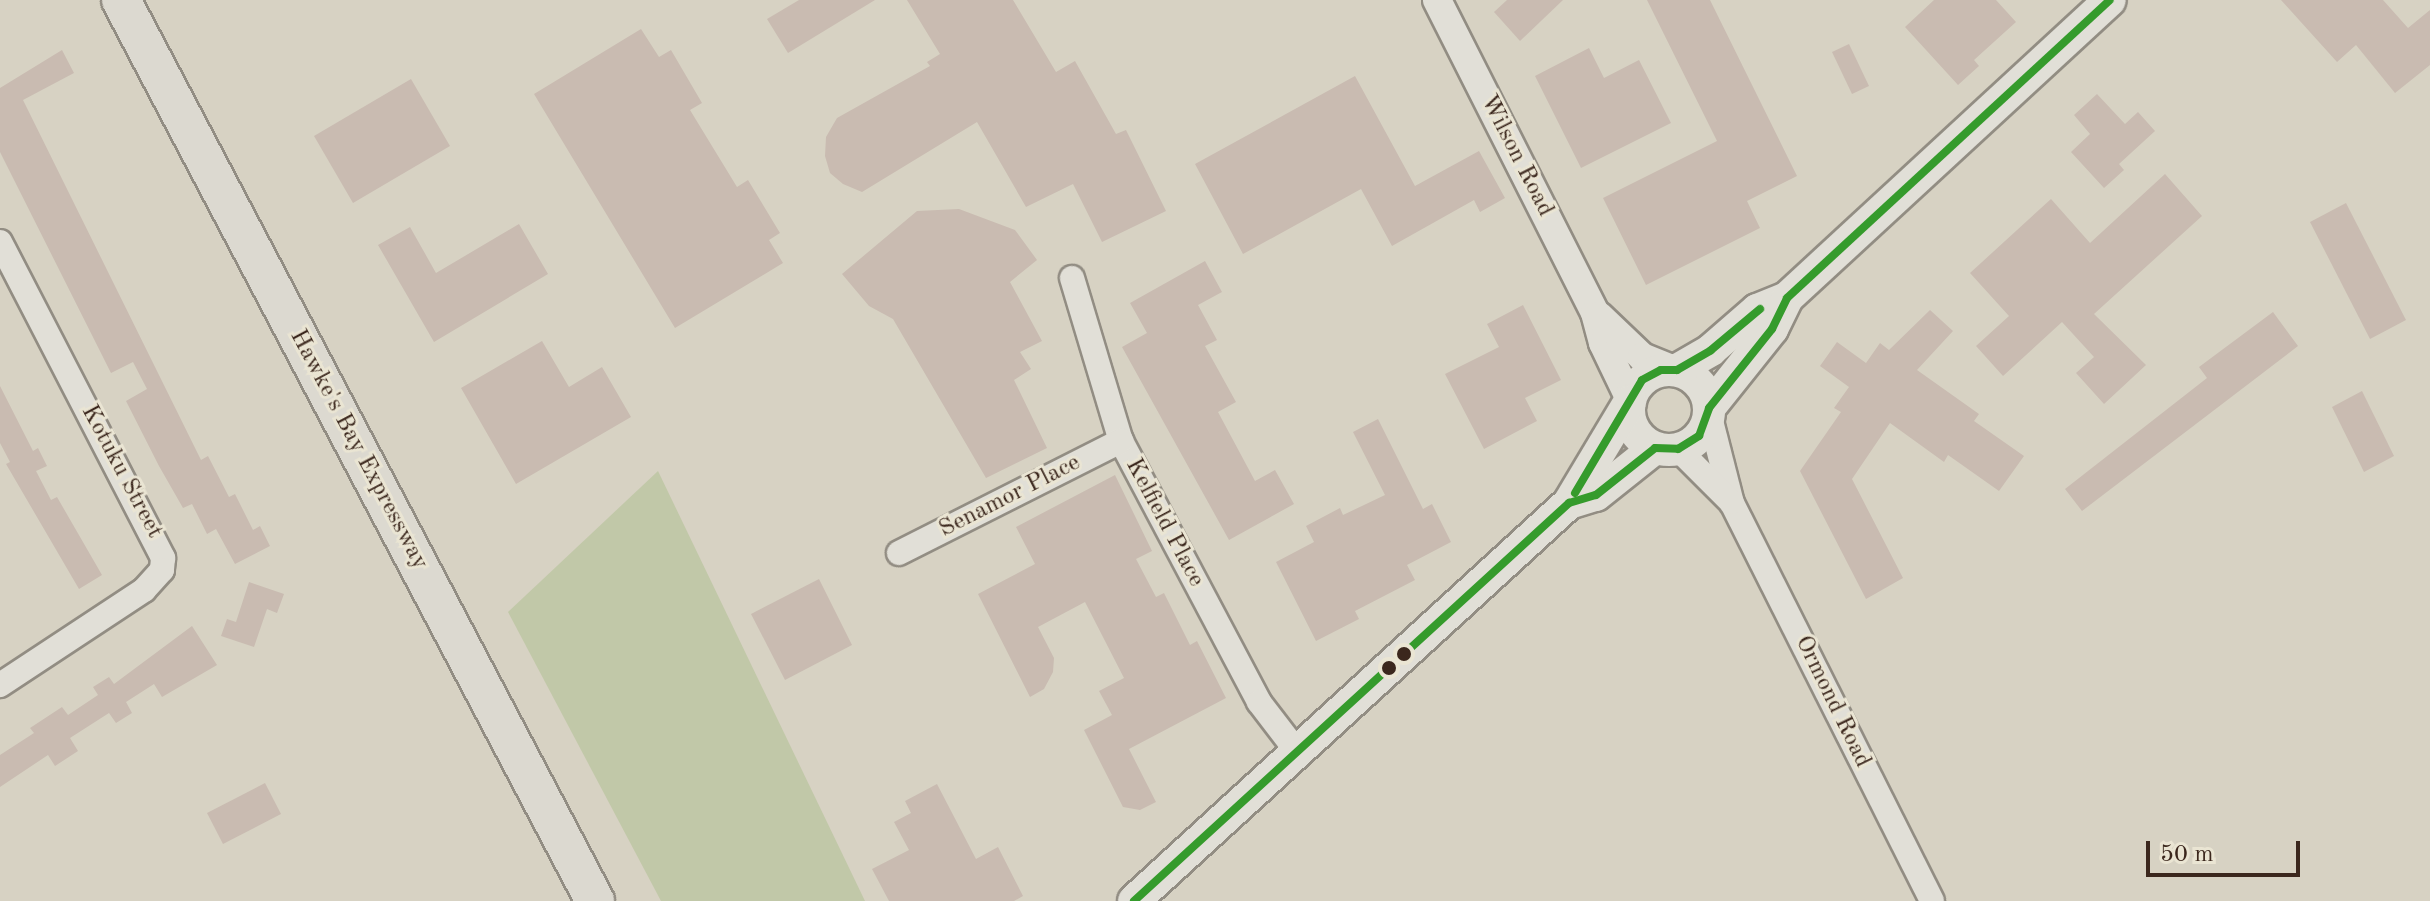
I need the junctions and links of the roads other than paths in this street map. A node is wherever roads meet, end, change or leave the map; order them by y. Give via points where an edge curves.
1 (97, 0) edge
2 (121, 0) edge
3 (1437, 0) edge
4 (2110, 0) edge
5 (0, 242) edge
6 (1072, 278) dead end
7 (1787, 298) junction
8 (1595, 313) junction
9 (1675, 370) junction
10 (1630, 400) junction
11 (1709, 411) junction
12 (1121, 441) junction
13 (1667, 448) junction
14 (1569, 503) junction
15 (1732, 503) junction
16 (899, 553) dead end
17 (0, 685) edge
18 (1295, 749) junction
19 (570, 901) edge
20 (595, 901) edge
21 (1134, 901) edge
22 (1932, 901) edge

1 - 19 highway, Hawke's Bay Expressway via 403,573
2 - 20 highway, Hawke's Bay Expressway
3 - 8 street, Wilson Road
4 - 7 main road
5 - 17 street, Kotuku Street via 163,558 162,570 144,590
6 - 12 street, Kelfield Place
7 - 9 main road via 1757,310 1711,350
7 - 11 main road via 1772,329
8 - 9 street, Wilson Road via 1642,357
8 - 10 street, Wilson Road
9 - 10 main road via 1651,374
9 - 11 main road via 1700,384
10 - 13 main road via 1631,424
10 - 14 main road
11 - 13 main road via 1699,436
11 - 15 street, Ormond Road
12 - 16 street, Senamor Place
12 - 18 street, Kelfield Place via 1259,702
13 - 14 main road via 1596,495
13 - 15 street, Ormond Road
14 - 18 main road
15 - 22 street, Ormond Road
18 - 21 main road

